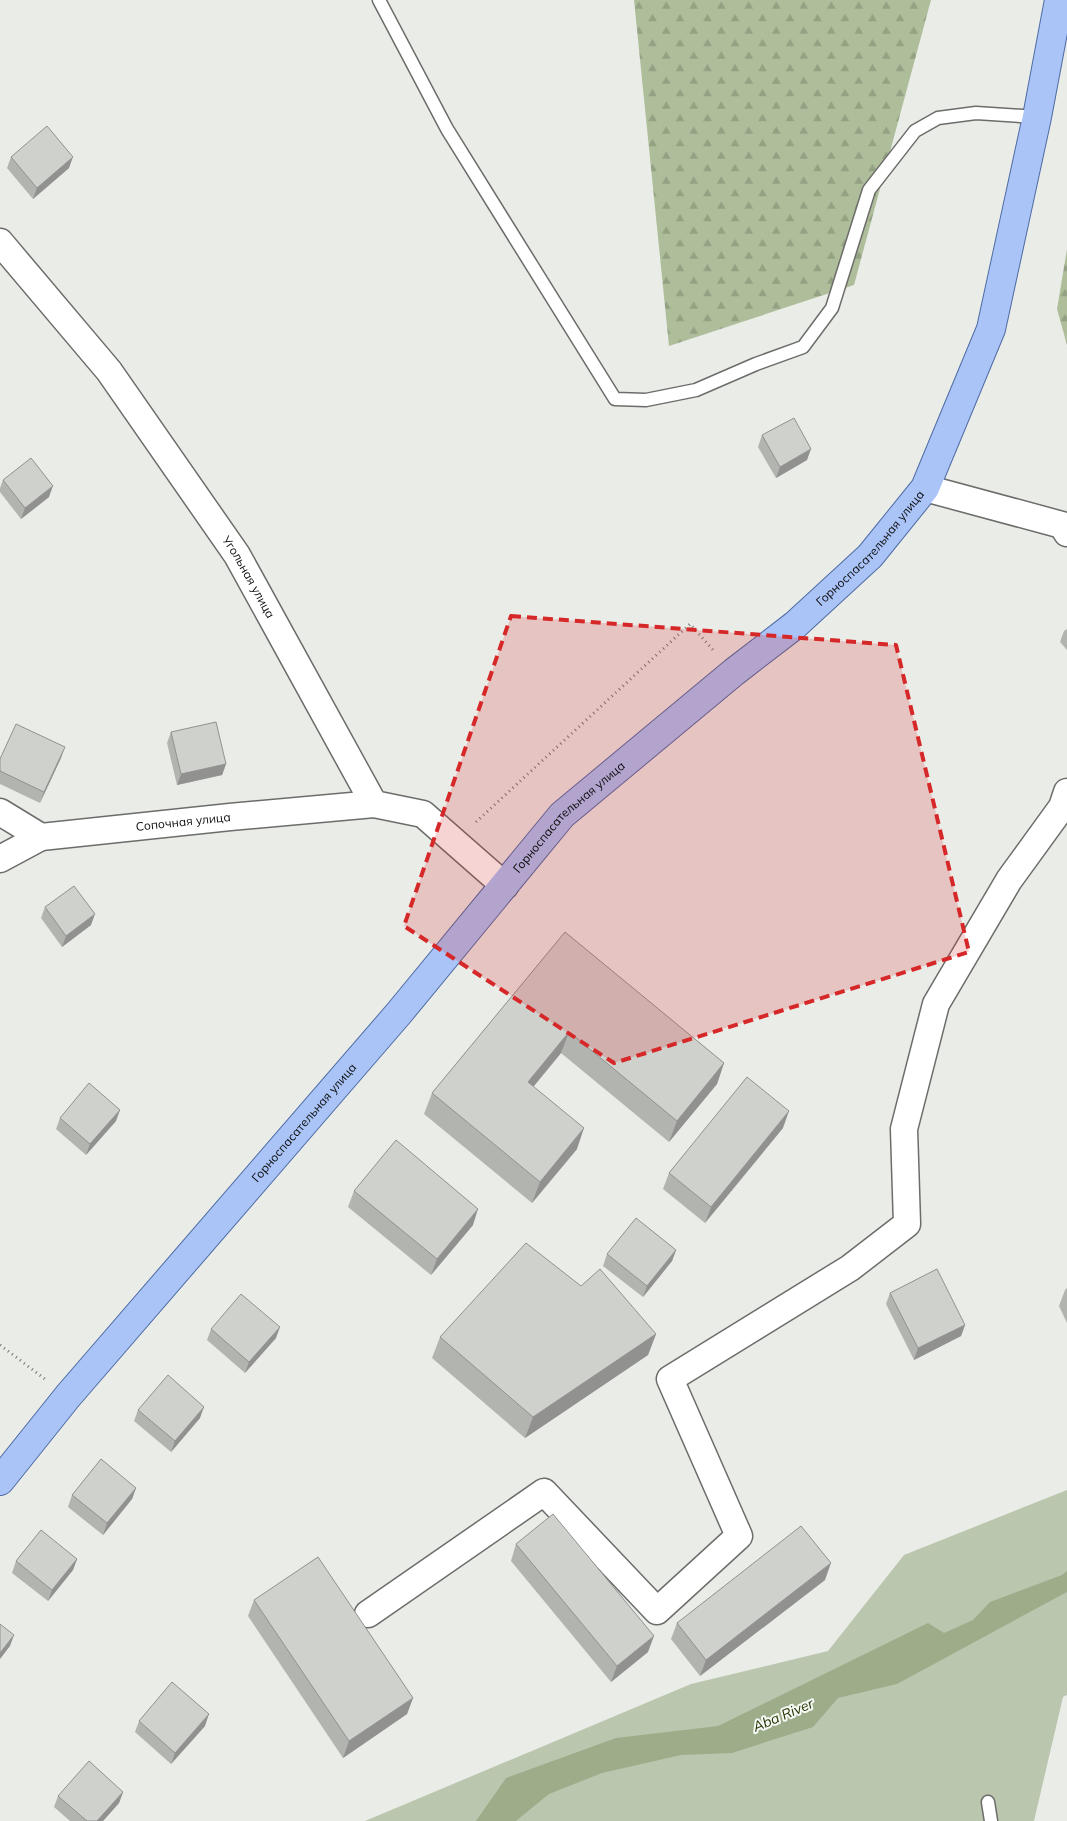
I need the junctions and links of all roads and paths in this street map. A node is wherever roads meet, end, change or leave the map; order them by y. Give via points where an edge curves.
1 (379, 0) edge
2 (1059, 0) edge
3 (1037, 118) junction
4 (0, 242) edge
5 (925, 488) junction
6 (1067, 533) edge
7 (734, 672) junction
8 (1067, 792) edge
9 (374, 804) junction
10 (0, 812) edge
11 (40, 837) junction
12 (454, 842) junction
13 (0, 859) edge
14 (505, 886) junction
15 (0, 1344) edge
16 (68, 1396) junction
17 (0, 1481) edge
18 (368, 1614) dead end
19 (988, 1802) dead end
20 (991, 1821) edge

1 - 3 lane via 447,129 615,399 646,400 696,390 803,347 832,308 869,190 915,131 938,118 976,113
2 - 3 main road, Горноспасательная улица
3 - 5 main road, Горноспасательная улица via 991,329
4 - 9 street, Угольная улица via 109,371 237,555
5 - 6 street via 1062,525
5 - 7 main road, Горноспасательная улица via 870,556 795,625
7 - 12 path via 690,624
7 - 14 main road, Горноспасательная улица via 562,815
8 - 18 street via 1062,806 1008,880 936,1004 904,1130 907,1224 850,1268 670,1380 739,1536 657,1610 544,1492
9 - 11 street, Сопочная улица
9 - 12 street via 424,814
10 - 11 street
11 - 13 street
12 - 14 street
14 - 16 main road, Горноспасательная улица
15 - 16 path
16 - 17 main road, Горноспасательная улица
19 - 20 lane

